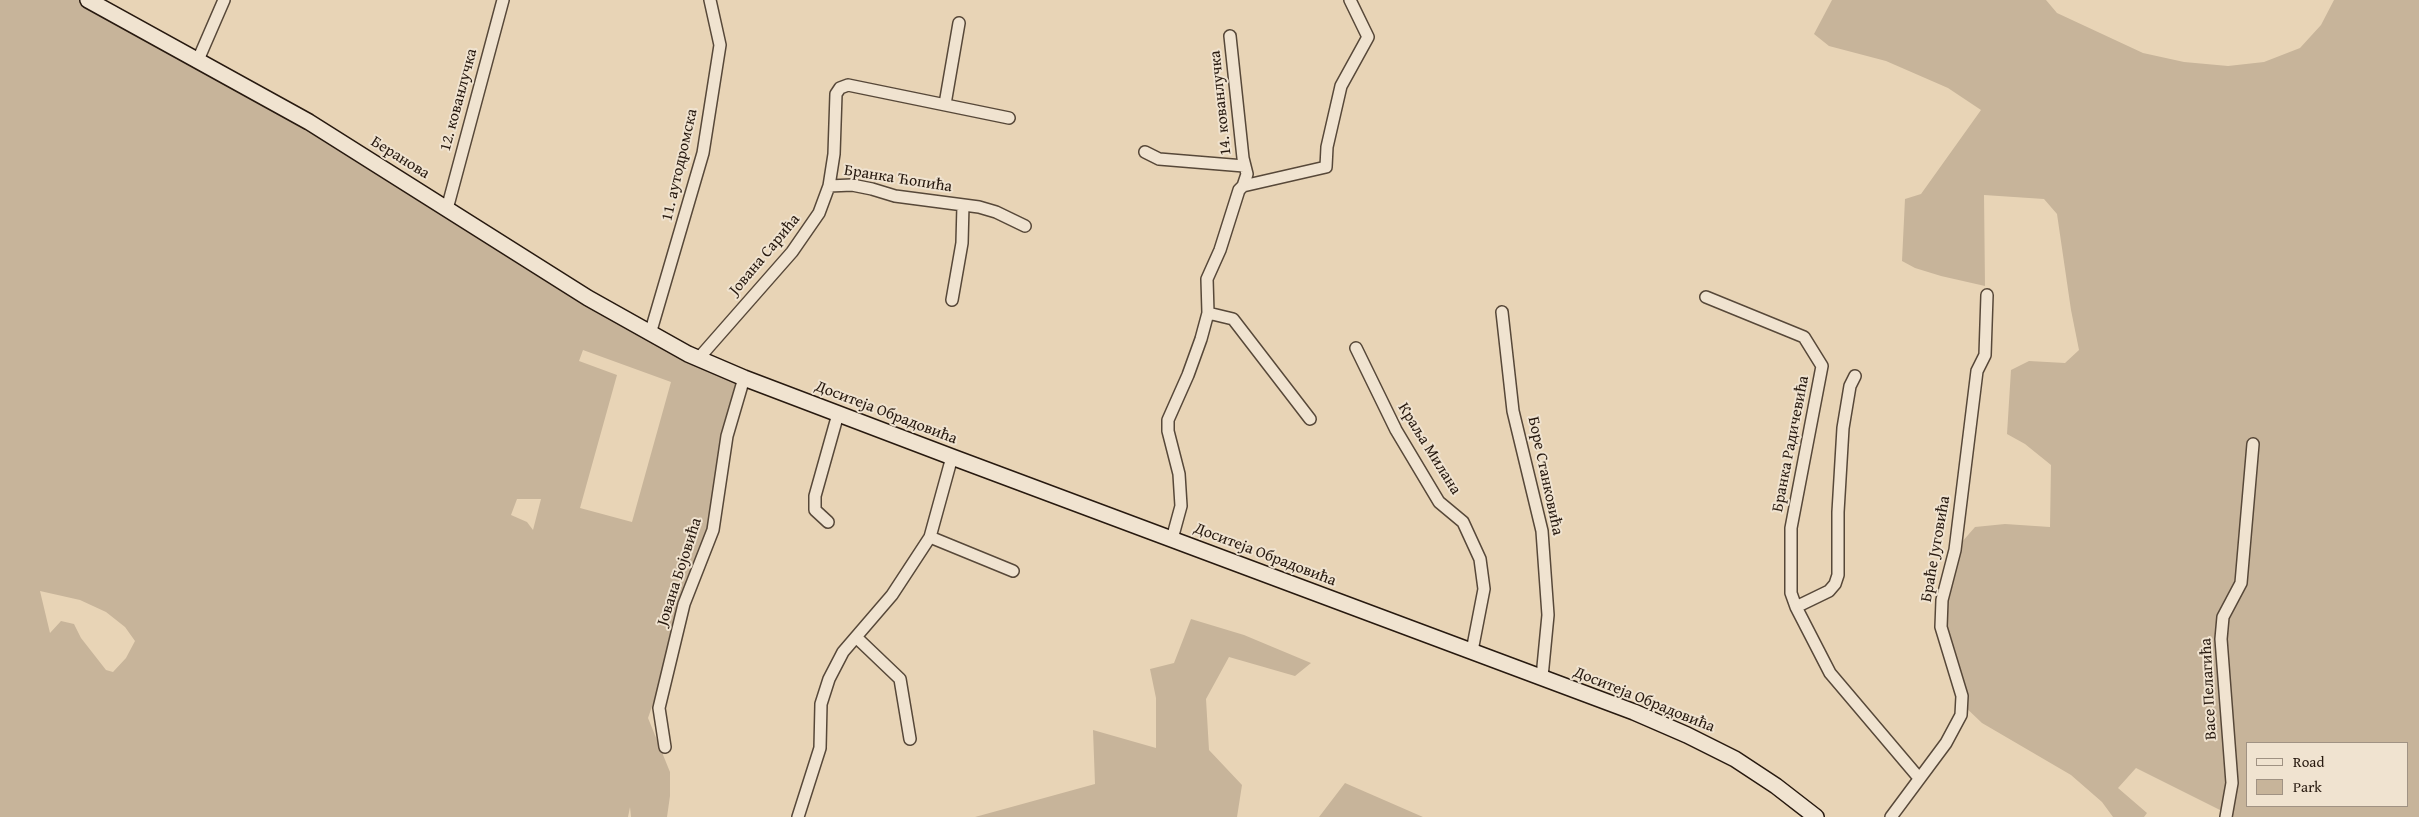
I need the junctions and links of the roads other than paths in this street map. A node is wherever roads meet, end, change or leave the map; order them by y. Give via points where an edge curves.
1 (88, 0) edge
2 (224, 0) edge
3 (503, 0) edge
4 (710, 0) edge
5 (1350, 0) edge
6 (959, 23) dead end
7 (1230, 36) dead end
8 (198, 60) junction
9 (946, 104) junction
10 (1009, 118) dead end
11 (1145, 152) dead end
12 (1244, 166) junction
13 (829, 186) junction
14 (1243, 186) junction
15 (963, 205) junction
16 (447, 209) junction
17 (1025, 226) dead end
18 (1986, 295) dead end
19 (1706, 298) dead end
20 (952, 300) dead end
21 (1502, 312) dead end
22 (1208, 313) junction
23 (650, 334) junction
24 (1356, 348) dead end
25 (693, 356) junction
26 (1855, 376) dead end
27 (744, 378) junction
28 (838, 414) junction
29 (1310, 419) dead end
30 (2253, 444) dead end
31 (952, 457) junction
32 (828, 522) dead end
33 (930, 537) junction
34 (1172, 539) junction
35 (1014, 570) dead end
36 (1796, 607) junction
37 (856, 637) junction
38 (1472, 651) junction
39 (1542, 677) junction
40 (910, 738) dead end
41 (665, 747) dead end
42 (1919, 778) junction
43 (798, 817) edge
44 (1816, 817) edge
45 (1891, 817) edge
46 (2226, 817) edge

1 - 8 main road, Беранова
2 - 8 street
3 - 16 street, 12. кованлучка
4 - 23 street, 11. аутодромска via 720,45 704,153
5 - 14 street via 1368,37 1341,86 1327,147 1326,167
6 - 9 street
7 - 12 street, 14. кованлучка
8 - 16 main road, Беранова via 309,122
9 - 10 street, Јована Сарића
9 - 13 street, Јована Сарића via 848,85 840,88 836,94 834,154
11 - 12 street, 14. кованлучка via 1159,158
12 - 14 street, 14. кованлучка via 1247,174
13 - 15 street, Бранка Ћопића via 852,185 895,196
13 - 25 street, Јована Сарића via 811,227 792,252
14 - 22 street, 14. кованлучка via 1206,279
15 - 17 street, Бранка Ћопића via 996,212
15 - 20 street, Бранка Ћопића via 962,243
16 - 23 main road, Беранова
18 - 42 street, Браће Југовића via 1985,355 1977,371 1955,550 1942,600 1941,627 1962,696 1961,715 1946,743
19 - 36 street, Бранка Радичевића via 1804,337 1822,366 1791,528 1790,593
21 - 39 street, Боре Станковића via 1514,411 1542,531 1548,615
22 - 29 street via 1233,319
22 - 34 street, 14. кованлучка via 1188,375 1168,420 1179,474 1181,506
23 - 25 main road, Беранова
24 - 38 street, Краља Милана via 1396,430 1439,502 1463,522 1480,559 1484,589
25 - 27 main road, Доситеја Обрадовића
26 - 36 street via 1846,402 1842,436 1838,575 1829,591
27 - 28 main road, Доситеја Обрадовића
27 - 41 street, Јована Бојовића via 727,436 713,530 684,604 659,708
28 - 31 main road, Доситеја Обрадовића
28 - 32 street via 815,496 815,510
30 - 46 street, Васе Пелагића via 2241,583 2223,617 2220,639 2232,783
31 - 33 street
31 - 34 main road, Доситеја Обрадовића
33 - 35 street
33 - 37 street via 892,595
34 - 38 main road, Доситеја Обрадовића
36 - 42 street, Бранка Радичевића via 1830,674
37 - 40 street via 900,679
37 - 43 street via 843,652 829,679 821,704 820,748
38 - 39 main road, Доситеја Обрадовића
39 - 44 main road, Доситеја Обрадовића via 1711,746 1754,771
42 - 45 street, Браће Југовића

